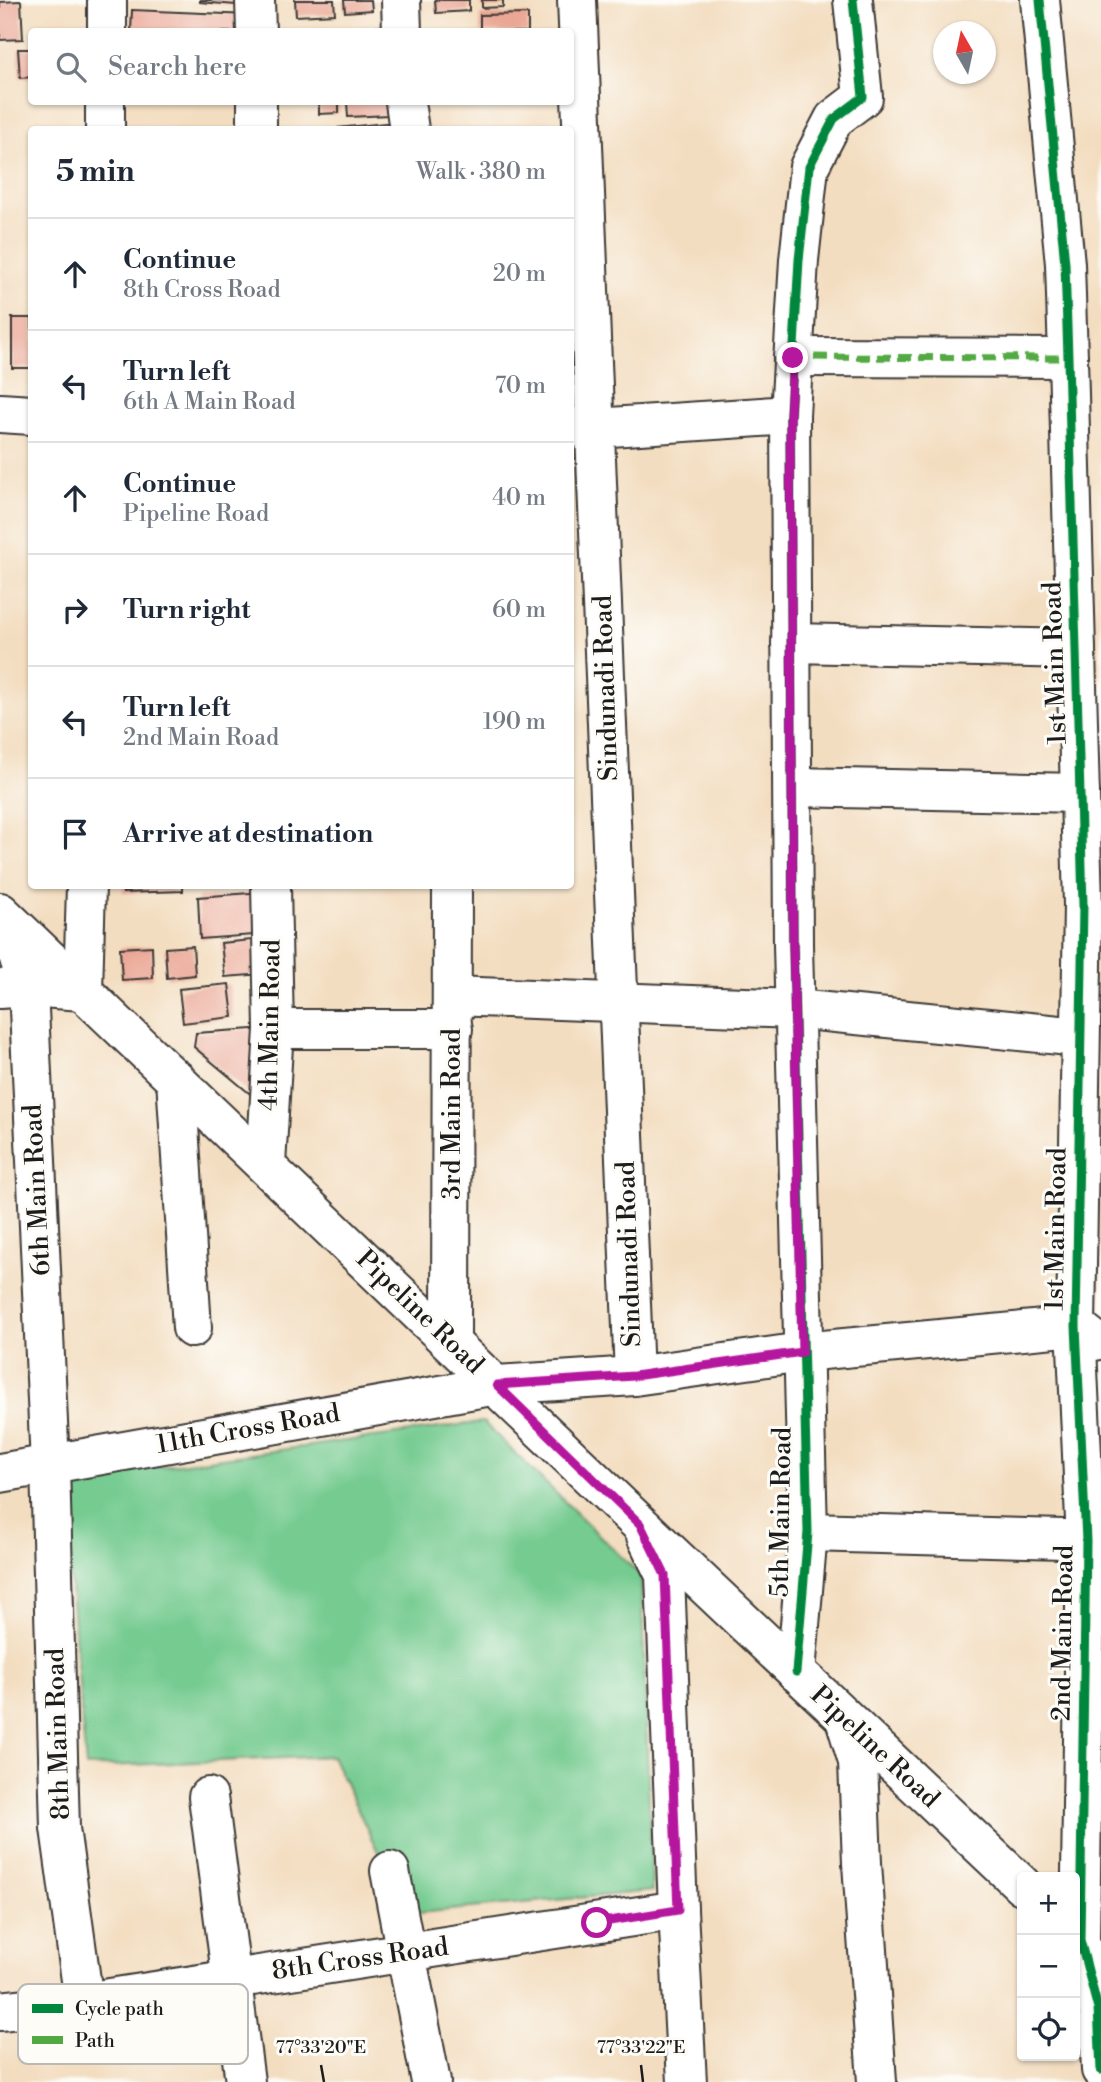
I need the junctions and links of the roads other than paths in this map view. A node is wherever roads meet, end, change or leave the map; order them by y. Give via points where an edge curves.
1 (107, 0) edge
2 (255, 0) edge
3 (401, 0) edge
4 (577, 0) edge
5 (853, 0) edge
6 (1040, 0) edge
7 (107, 28) edge
8 (256, 28) edge
9 (402, 28) edge
10 (106, 105) edge
11 (257, 105) edge
12 (405, 105) edge
13 (105, 126) edge
14 (257, 126) edge
15 (408, 126) edge
16 (793, 358) junction
17 (1068, 358) junction
18 (0, 414) edge
19 (28, 415) edge
20 (790, 415) junction
21 (583, 427) edge
22 (792, 643) junction
23 (1076, 649) junction
24 (793, 787) junction
25 (1080, 793) junction
26 (86, 889) edge
27 (271, 889) edge
28 (452, 889) edge
29 (3, 915) edge
30 (14, 988) edge
31 (83, 991) junction
32 (619, 1003) junction
33 (795, 1009) junction
34 (452, 1013) junction
35 (274, 1029) junction
36 (1080, 1037) junction
37 (176, 1080) junction
38 (17, 1115) edge
39 (266, 1165) junction
40 (192, 1328) dead end
41 (1088, 1335) edge
42 (452, 1342) junction
43 (802, 1352) junction
44 (634, 1376) junction
45 (497, 1385) junction
46 (50, 1465) junction
47 (0, 1473) edge
48 (640, 1524) junction
49 (808, 1532) junction
50 (1093, 1540) edge
51 (796, 1672) junction
52 (844, 1717) junction
53 (208, 1797) dead end
54 (390, 1871) dead end
55 (1017, 1880) edge
56 (678, 1910) junction
57 (1085, 1945) edge
58 (407, 1952) junction
59 (232, 1978) junction
60 (82, 1984) edge
61 (195, 1984) edge
62 (233, 1984) edge
63 (18, 2009) edge
64 (0, 2011) edge
65 (242, 2064) edge
66 (1101, 2070) edge
67 (244, 2082) edge
68 (431, 2082) edge
69 (687, 2082) edge
70 (877, 2082) edge

1 - 7 street
2 - 8 street
3 - 9 street
4 - 21 street, Sindunadi Road
5 - 16 street via 863,97 834,119 809,167
6 - 17 street, 1st Main Road via 1065,264
10 - 13 street
11 - 14 street
12 - 15 street
16 - 17 street
16 - 20 street
17 - 23 street, 1st Main Road
18 - 19 street
20 - 21 street
20 - 22 street
21 - 32 street, Sindunadi Road
22 - 23 street
22 - 24 street
23 - 25 street, 1st Main Road
24 - 25 street
24 - 33 street
25 - 36 street, 1st Main Road
26 - 31 street
27 - 35 street, 4th Main Road
28 - 34 street, 3rd Main Road
29 - 30 street, 6th Main Road
29 - 31 street, Pipeline Road
30 - 31 street
30 - 38 street, 6th Main Road
31 - 37 street, Pipeline Road
32 - 33 street
32 - 34 street
32 - 44 street, Sindunadi Road
33 - 36 street
33 - 43 street
34 - 35 street
34 - 42 street, 3rd Main Road
35 - 39 street, 4th Main Road
36 - 41 street, 1st Main Road
37 - 39 street, Pipeline Road
37 - 40 street
38 - 46 street, 6th Main Road
39 - 42 street, Pipeline Road
41 - 43 street, 11th Cross Road
41 - 50 street, 2nd Main Road
42 - 45 street, Pipeline Road
43 - 44 street, 11th Cross Road
43 - 49 street, 5th Main Road
44 - 45 street, 11th Cross Road
45 - 46 street, 11th Cross Road
45 - 48 street, Pipeline Road
46 - 47 street, 11th Cross Road
46 - 60 street, 8th Main Road via 60,1828
48 - 51 street, Pipeline Road
48 - 56 street via 665,1575
49 - 50 street
49 - 51 street, 5th Main Road
50 - 57 street, 2nd Main Road
51 - 52 street, Pipeline Road
52 - 55 street, Pipeline Road
52 - 70 street via 858,1762
53 - 59 street
54 - 58 street
56 - 58 street, 8th Cross Road
56 - 69 street
57 - 66 street, 2nd Main Road via 1098,2009
58 - 59 street, 8th Cross Road
58 - 68 street
59 - 61 street, 8th Cross Road
59 - 62 street
63 - 64 street, 8th Cross Road
65 - 67 street

